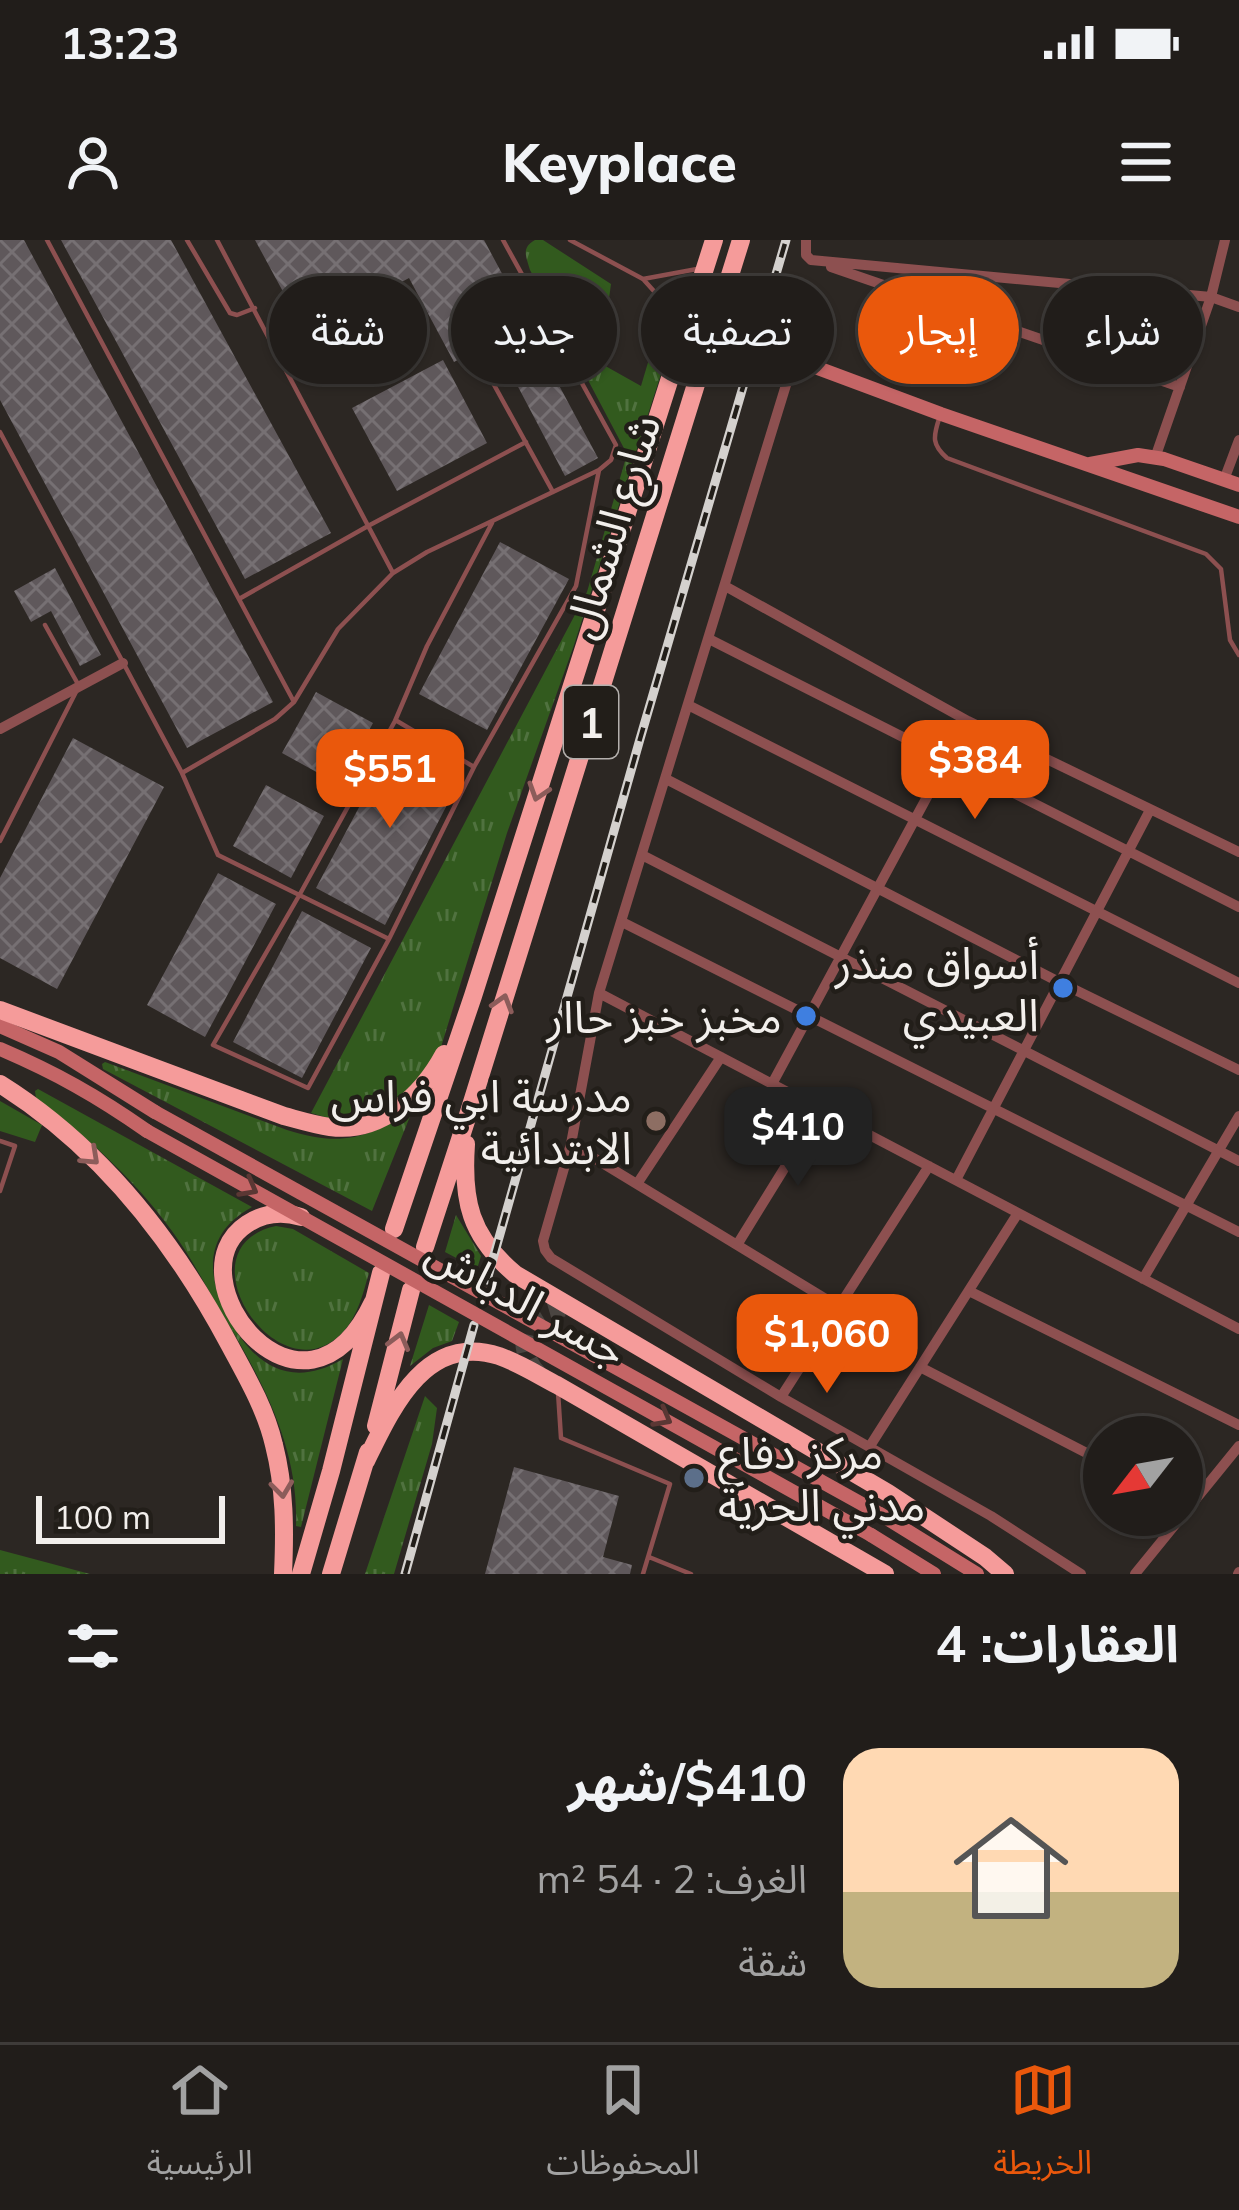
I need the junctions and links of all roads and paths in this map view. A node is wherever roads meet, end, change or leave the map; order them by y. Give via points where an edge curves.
1 (47, 240) edge
2 (187, 240) edge
3 (218, 240) edge
4 (503, 240) edge
5 (570, 240) edge
6 (714, 240) edge
7 (741, 240) edge
8 (806, 240) edge
9 (1225, 240) edge
10 (811, 260) junction
11 (706, 267) junction
12 (523, 276) edge
13 (659, 276) edge
14 (703, 276) edge
15 (730, 276) edge
16 (641, 278) edge
17 (1211, 297) junction
18 (1239, 307) edge
19 (255, 308) junction
20 (834, 374) edge
21 (494, 384) edge
22 (582, 384) edge
23 (669, 384) edge
24 (696, 384) edge
25 (786, 384) edge
26 (1180, 387) junction
27 (941, 414) junction
28 (0, 432) edge
29 (1239, 440) edge
30 (526, 442) junction
31 (1155, 458) junction
32 (1090, 464) junction
33 (599, 470) junction
34 (1232, 483) edge
35 (553, 492) junction
36 (1239, 517) edge
37 (492, 523) junction
38 (368, 526) junction
39 (393, 573) junction
40 (725, 586) junction
41 (239, 599) junction
42 (45, 625) dead end
43 (709, 639) junction
44 (1239, 655) edge
45 (123, 663) junction
46 (79, 686) junction
47 (294, 702) junction
48 (688, 705) junction
49 (395, 721) junction
50 (968, 722) junction
51 (0, 729) edge
52 (948, 760) junction
53 (475, 767) junction
54 (182, 772) junction
55 (666, 778) junction
56 (1150, 810) junction
57 (916, 818) junction
58 (0, 841) edge
59 (1128, 852) junction
60 (1239, 852) edge
61 (642, 855) junction
62 (878, 888) junction
63 (300, 894) junction
64 (1239, 907) edge
65 (1097, 910) junction
66 (622, 922) junction
67 (389, 938) junction
68 (841, 957) junction
69 (1059, 982) junction
70 (1239, 983) edge
71 (599, 993) junction
72 (473, 996) junction
73 (0, 1010) edge
74 (808, 1016) junction
75 (0, 1026) edge
76 (0, 1049) edge
77 (1024, 1050) junction
78 (721, 1057) junction
79 (1239, 1070) edge
80 (0, 1084) edge
81 (772, 1084) junction
82 (993, 1108) junction
83 (821, 1109) junction
84 (469, 1115) junction
85 (1239, 1116) edge
86 (0, 1141) edge
87 (571, 1144) junction
88 (1220, 1151) junction
89 (1239, 1161) edge
90 (929, 1166) junction
91 (956, 1180) junction
92 (637, 1184) junction
93 (0, 1191) edge
94 (1187, 1206) junction
95 (1018, 1213) junction
96 (301, 1216) junction
97 (394, 1229) dead end
98 (1239, 1232) edge
99 (736, 1245) junction
100 (425, 1246) dead end
101 (381, 1273) dead end
102 (1144, 1279) junction
103 (411, 1290) dead end
104 (969, 1291) junction
105 (373, 1302) junction
106 (838, 1307) junction
107 (1239, 1329) edge
108 (920, 1367) junction
109 (557, 1385) junction
110 (781, 1397) junction
111 (1239, 1425) edge
112 (1239, 1446) edge
113 (870, 1447) junction
114 (1083, 1451) edge
115 (366, 1461) junction
116 (1203, 1485) edge
117 (1163, 1536) edge
118 (649, 1558) junction
119 (283, 1574) edge
120 (301, 1574) edge
121 (331, 1574) edge
122 (643, 1574) edge
123 (692, 1574) edge
124 (885, 1574) edge
125 (934, 1574) edge
126 (977, 1574) edge
127 (1005, 1574) edge
128 (1082, 1574) edge
129 (1135, 1574) edge

1 - 41 lane
2 - 19 lane via 230,313
3 - 19 lane
4 - 12 lane
5 - 16 lane
6 - 11 highway, شارع الشمال / 1
7 - 15 highway, شارع الشمال / 1
8 - 10 street
9 - 17 street
10 - 17 street
10 - 26 street
11 - 13 lane
11 - 14 highway, شارع الشمال / 1
17 - 18 street
17 - 26 street
19 - 38 lane
20 - 27 main road
21 - 30 lane
22 - 33 lane via 616,445
23 -> 72 highway, شارع الشمال / 1
84 -> 24 highway, شارع الشمال / 1
25 - 40 street
26 - 31 street
27 - 32 main road
27 - 44 lane via 933,436 947,458 1216,561 1229,640
28 - 45 lane
29 - 34 street
30 - 35 lane
30 - 38 lane
31 - 32 main road
31 - 34 main road
32 - 36 main road
33 - 35 lane
33 - 53 lane via 576,586
35 - 37 lane
37 - 39 lane
37 - 49 lane
38 - 39 lane
38 - 41 lane
39 - 47 lane via 338,629
40 - 43 street
40 - 50 street
41 - 47 lane
42 - 46 lane
43 - 48 street
43 - 52 street
45 - 46 street
45 - 54 lane
46 - 51 street
46 - 58 lane
47 - 54 lane
48 - 55 street
48 - 57 street
49 - 53 lane
49 - 63 lane
50 - 52 street
50 - 56 street
52 - 57 street
52 - 59 street
53 - 67 lane
54 - 63 lane via 218,854
55 - 61 street
55 - 62 street
56 - 59 street
56 - 60 street
57 - 62 street
57 - 65 street
59 - 64 street
59 - 65 street
61 - 66 street
61 - 68 street
62 - 68 street
62 - 69 street
63 - 67 lane
63 - 67 lane via 213,1045 308,1088
65 - 69 street
65 - 70 street
66 - 71 street
66 - 74 street
68 - 74 street
68 - 77 street
69 - 77 street
69 - 79 street
71 - 78 street
71 - 87 street
72 - 73 highway via 417,1094 383,1118 344,1128 284,1116
72 - 97 highway, شارع الشمال / 1
74 - 81 street
74 - 82 street
75 - 126 main road, جسر الدباش, bridge via 59,1052
76 -> 96 main road, جسر الدباش, bridge via 92,1093
77 - 82 street
77 - 88 street
78 - 81 street
78 - 92 street
80 -> 119 highway via 112,1176 169,1244 214,1316 274,1442 284,1493
81 - 83 street
82 - 91 street
82 - 94 street
83 - 90 street
83 - 99 street
84 - 100 highway, شارع الشمال / 1
84 - 127 highway via 468,1205 488,1248 515,1274 888,1493
85 - 88 street
86 - 93 lane via 15,1146
87 - 92 street
87 - 110 street via 543,1241 551,1258
88 - 89 street
88 - 94 street
90 - 91 street
90 - 106 street
91 - 95 street
92 - 99 street
94 - 98 street
94 - 102 street
95 - 102 street
95 - 104 street
96 - 105 highway via 274,1214 246,1225 222,1265 230,1300 254,1339 296,1361 320,1358 359,1329
96 -> 125 main road, جسر الدباش, bridge
99 - 106 street
101 - 105 highway
102 - 107 street
115 -> 103 highway
104 - 108 street
104 - 111 street
105 - 120 highway
106 - 110 street
108 - 113 street
108 - 114 street
109 - 115 highway via 498,1356 448,1358 409,1383
109 - 118 lane via 561,1438 670,1484
109 - 124 highway
110 - 113 street
112 - 116 street
113 - 128 street
115 - 121 highway
117 - 129 street
118 - 122 lane
118 - 123 lane

